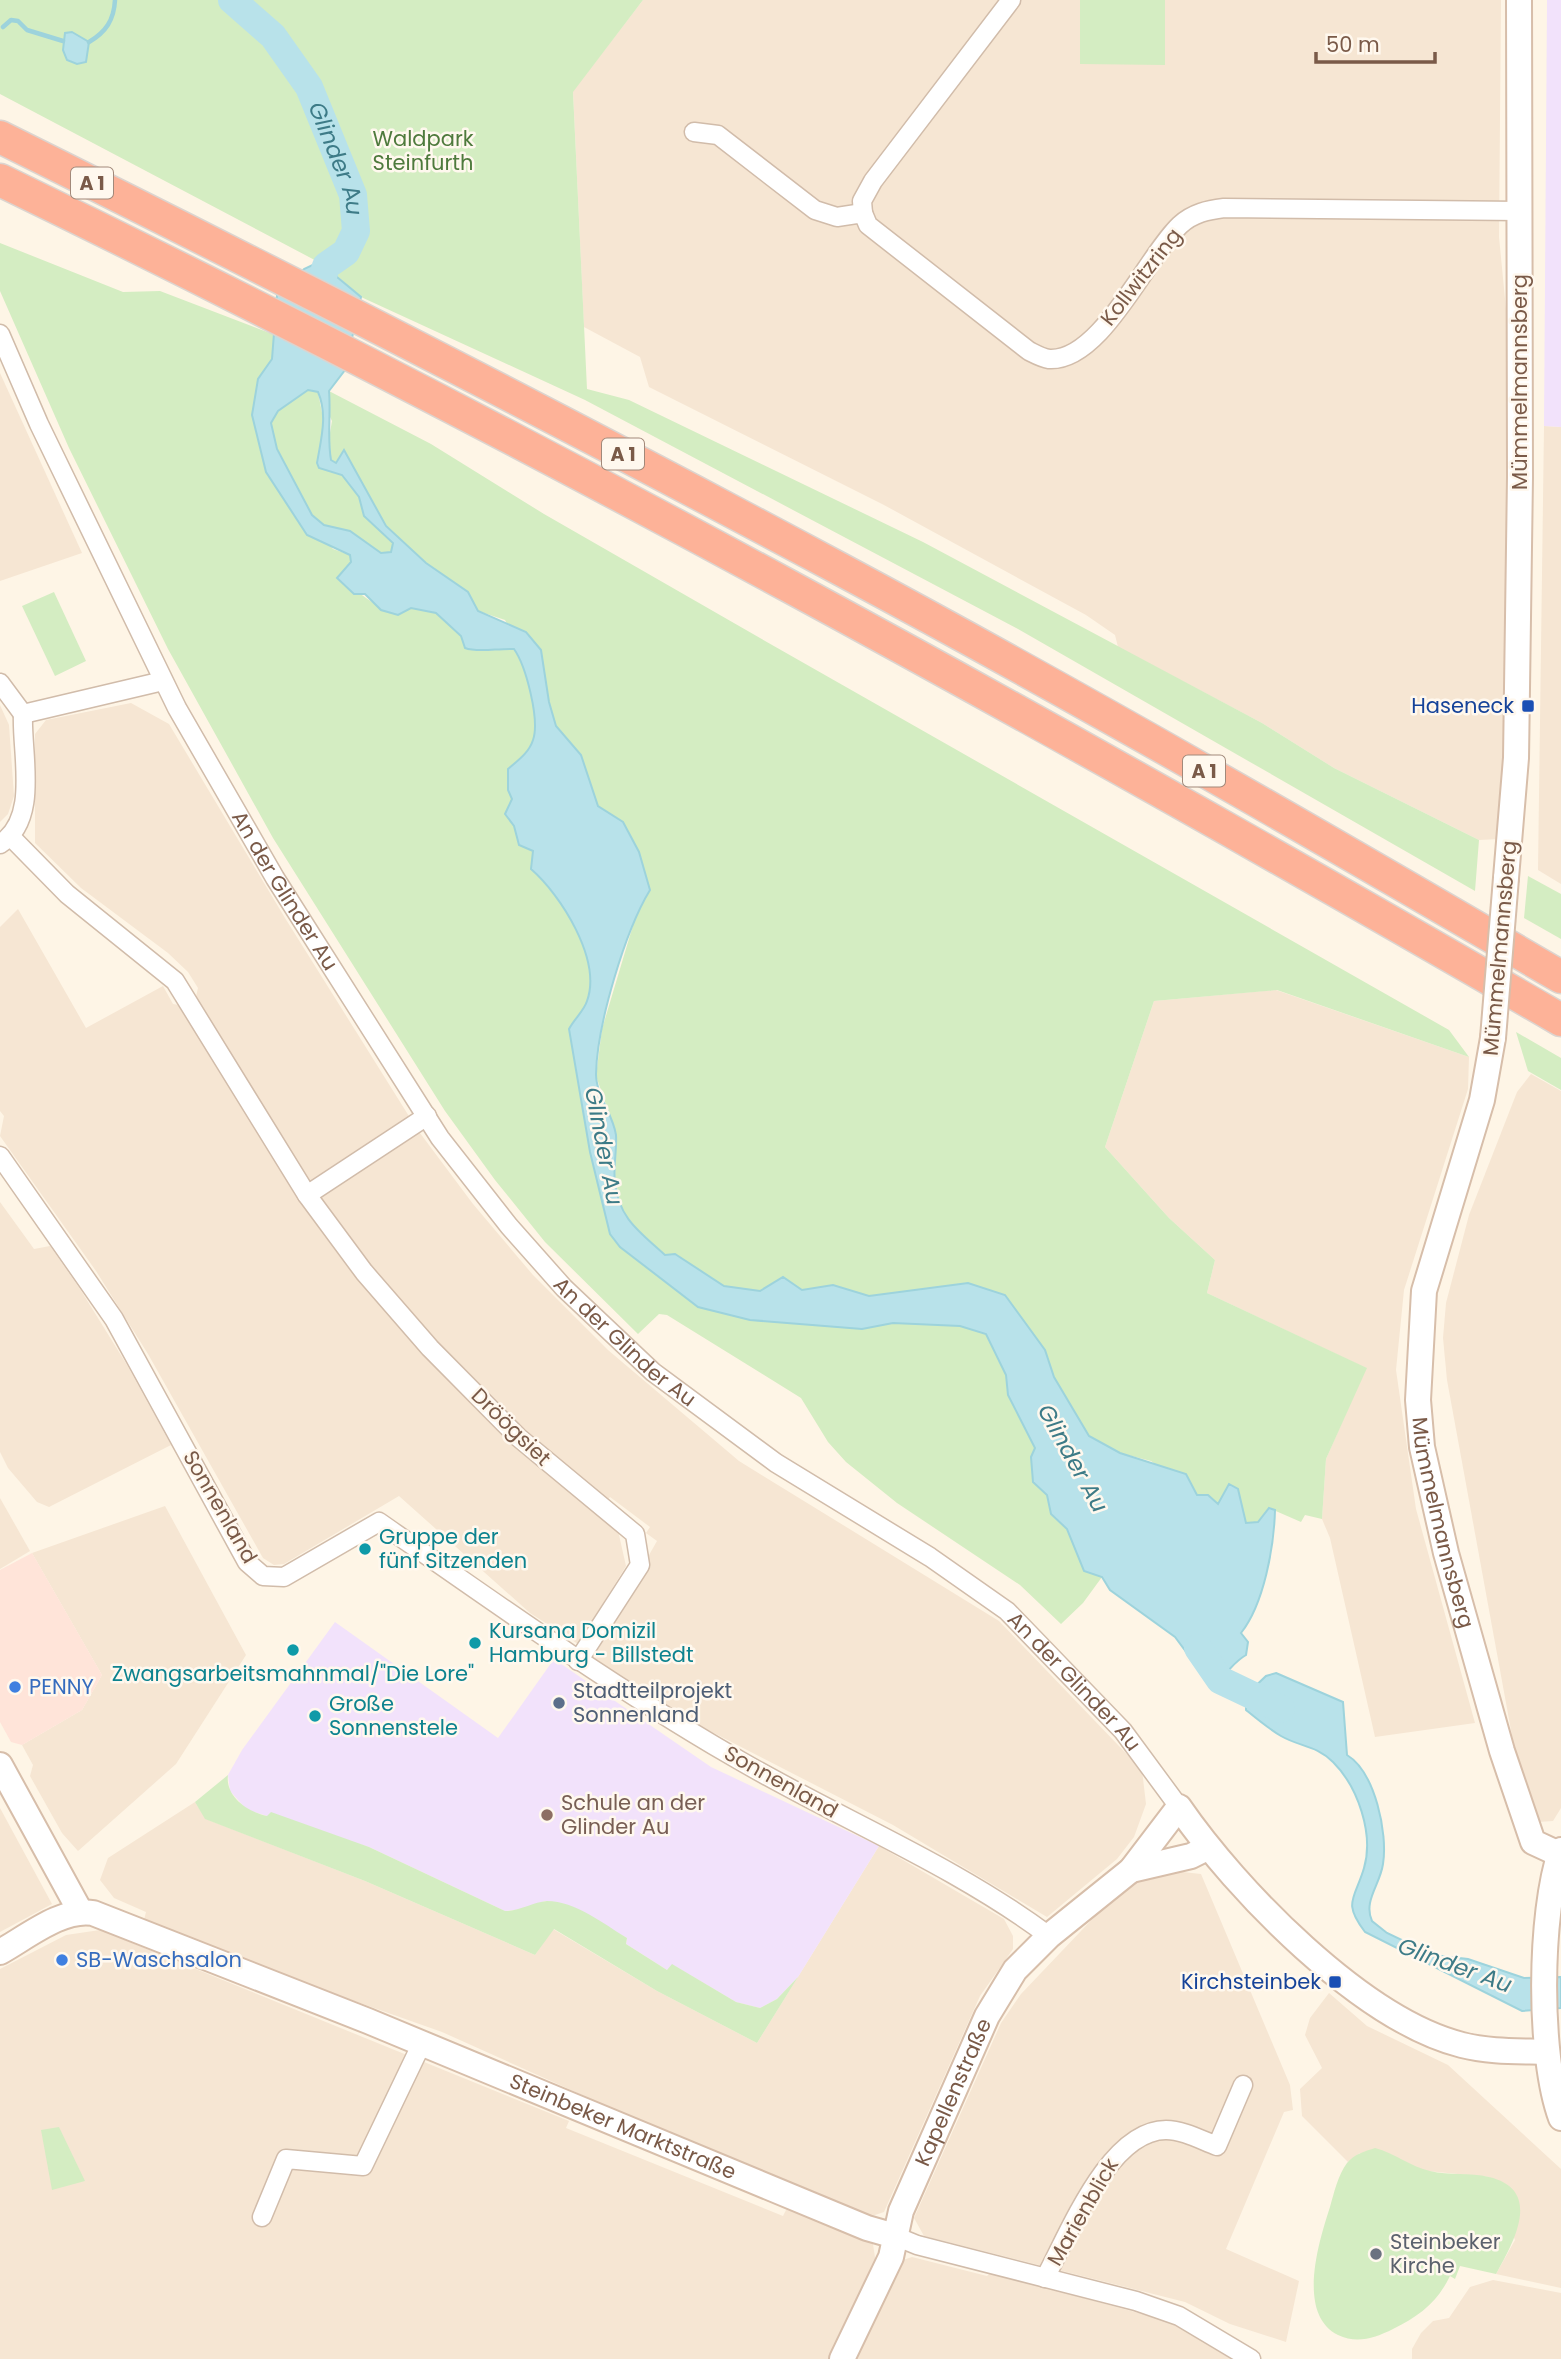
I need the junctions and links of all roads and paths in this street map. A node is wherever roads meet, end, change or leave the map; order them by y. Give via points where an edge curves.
1 (1011, 0) edge
2 (1519, 0) edge
3 (694, 132) dead end
4 (0, 137) edge
5 (0, 180) edge
6 (1520, 211) junction
7 (863, 213) junction
8 (0, 334) edge
9 (163, 681) junction
10 (0, 683) edge
11 (23, 714) junction
12 (5, 841) edge
13 (1561, 977) edge
14 (1561, 1020) edge
15 (427, 1116) junction
16 (0, 1156) edge
17 (307, 1195) junction
18 (578, 1661) junction
19 (0, 1765) edge
20 (1179, 1807) junction
21 (1207, 1848) junction
22 (1560, 1852) edge
23 (1131, 1870) junction
24 (80, 1911) junction
25 (1049, 1936) junction
26 (0, 1952) edge
27 (422, 2043) junction
28 (1547, 2052) junction
29 (1243, 2085) dead end
30 (1561, 2118) edge
31 (262, 2217) dead end
32 (895, 2236) junction
33 (1045, 2278) junction
34 (842, 2359) edge
35 (1251, 2359) edge

1 - 7 street via 873,181 862,201
2 - 6 street, Mümmelmannsberg
3 - 7 street via 718,135 815,210 836,217
4 - 13 highway, A 1 via 401,337 844,571
5 - 14 highway, A 1 via 394,376 931,662
6 - 7 street, Kollwitzring via 1203,210 1181,224 1096,336 1077,351 1046,359 1029,351 868,225
6 - 22 street, Mümmelmannsberg, bridge via 1516,758 1493,1038 1482,1100 1424,1291 1418,1399 1433,1499 1502,1751 1533,1842
8 - 9 street, An der Glinder Au
9 - 11 street
9 - 15 street, An der Glinder Au via 275,878
10 - 11 street
11 - 12 street via 25,799
12 - 17 street, Dröögsiet via 175,981
15 - 17 street
15 - 20 street, An der Glinder Au via 509,1226 564,1288 653,1372 776,1463 930,1557 1007,1611 1123,1731
16 - 18 street, Sonnenland via 114,1319 247,1562 263,1576 284,1577 379,1522
17 - 18 street, Dröögsiet via 364,1272 440,1358 518,1437 635,1534 640,1565
18 - 25 street, Sonnenland via 734,1758 1006,1904
19 - 24 street
20 - 21 street, An der Glinder Au
20 - 23 street, Kapellenstraße
21 - 23 street, Kapellenstraße
21 - 28 street, An der Glinder Au via 1291,1933 1376,2005 1461,2045
22 - 28 street via 1548,1911
23 - 25 street, Kapellenstraße
24 - 26 street
24 - 27 street, Steinbeker Marktstraße
25 - 32 street, Kapellenstraße via 1015,1970 987,2016 901,2211
27 - 31 street via 363,2166 286,2159
27 - 32 street, Steinbeker Marktstraße
28 - 30 street
29 - 33 street, Marienblick via 1217,2146 1168,2129 1143,2134 1118,2152
32 - 33 street, Steinbeker Marktstraße
32 - 34 street, Kapellenstraße via 891,2257
33 - 35 street, Steinbeker Marktstraße via 1179,2316

